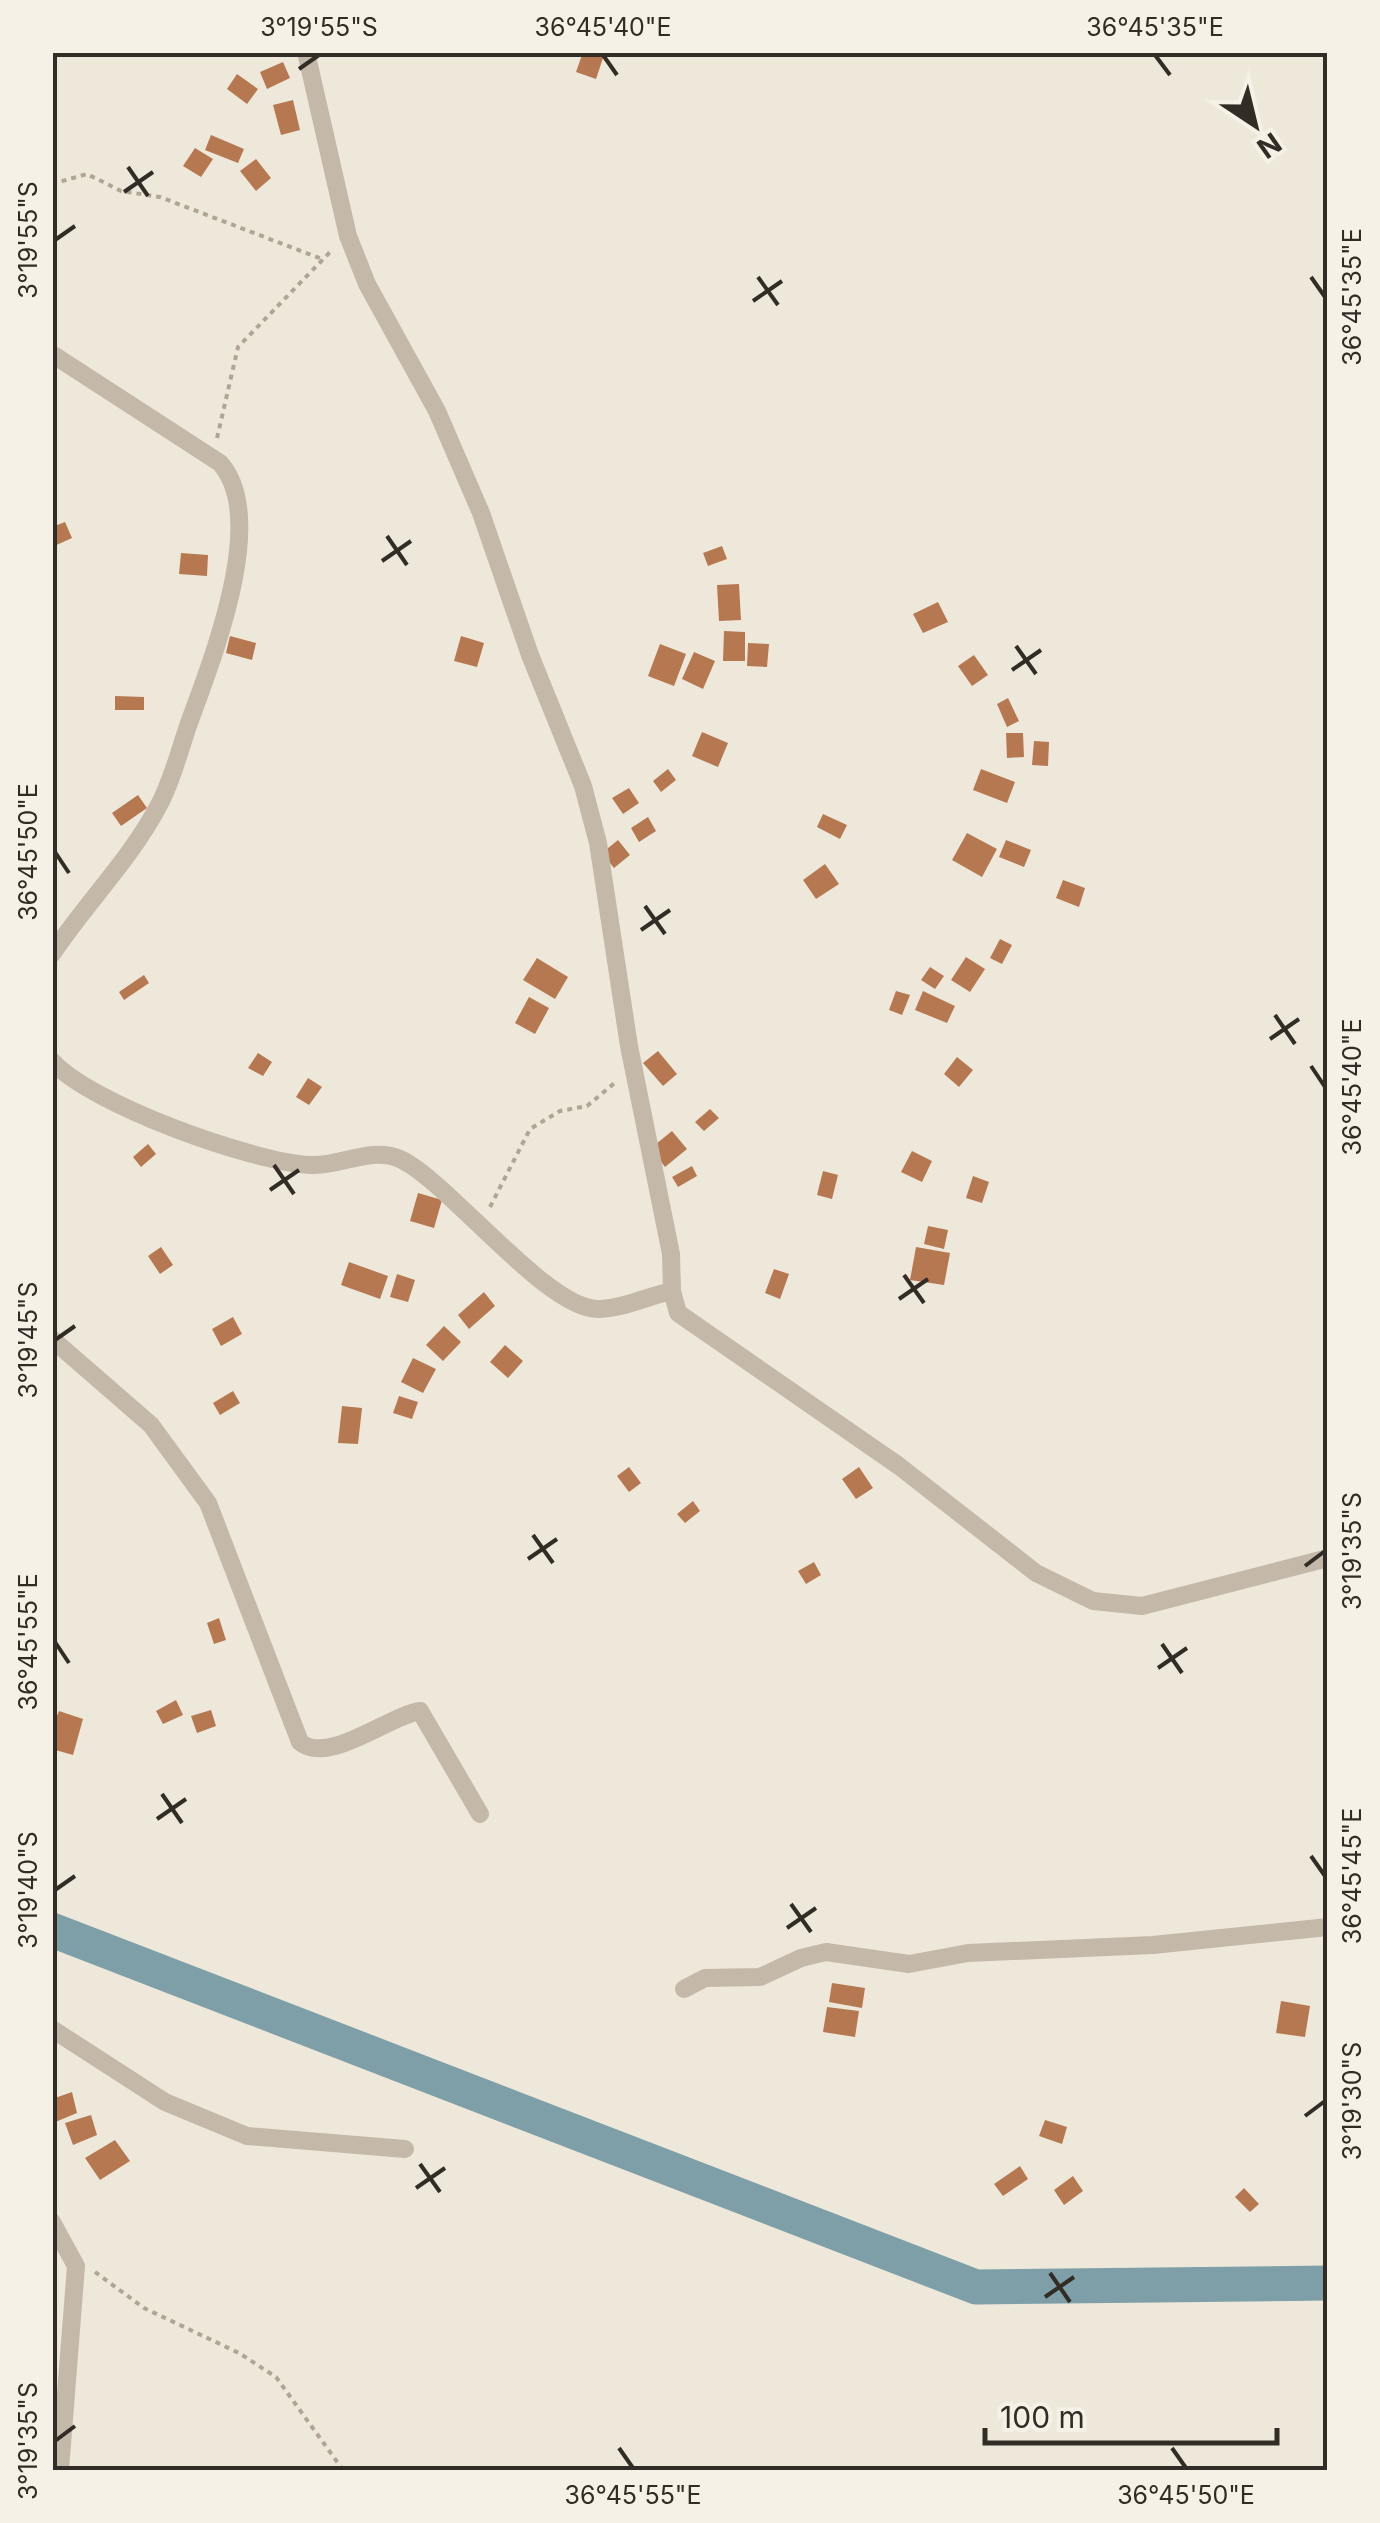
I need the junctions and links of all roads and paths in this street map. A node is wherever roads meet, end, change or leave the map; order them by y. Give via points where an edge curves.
1 (306, 52) edge
2 (52, 184) edge
3 (348, 236) junction
4 (322, 258) junction
5 (52, 354) edge
6 (209, 454) junction
7 (52, 954) edge
8 (52, 1061) edge
9 (633, 1070) junction
10 (478, 1228) junction
11 (672, 1290) junction
12 (52, 1340) edge
13 (1328, 1558) edge
14 (480, 1814) dead end
15 (1328, 1927) edge
16 (684, 1989) dead end
17 (52, 2029) edge
18 (405, 2149) dead end
19 (52, 2222) edge
20 (73, 2255) junction
21 (60, 2470) edge
22 (343, 2470) edge

1 - 3 street
2 - 4 path via 87,174
3 - 4 path
3 - 9 street via 366,284 437,410 583,786
4 - 6 path via 238,347
5 - 6 street
6 - 7 street via 234,484 238,532 210,667 161,801
8 - 10 street via 123,1104 254,1157 316,1166 395,1157
9 - 10 path via 587,1106 560,1111 530,1129
9 - 11 street via 671,1254
10 - 11 street via 587,1307
11 - 13 street via 688,1322 899,1466 1036,1573 1093,1601 1142,1606
12 - 14 street via 152,1425 208,1503 300,1742 313,1749 340,1743 420,1712
15 - 16 street via 1153,1945 968,1953 909,1964 826,1952 760,1977 705,1978
17 - 18 street via 164,2102 232,2130 294,2142
19 - 20 street
20 - 21 street via 76,2292
20 - 22 path via 144,2308 276,2377

